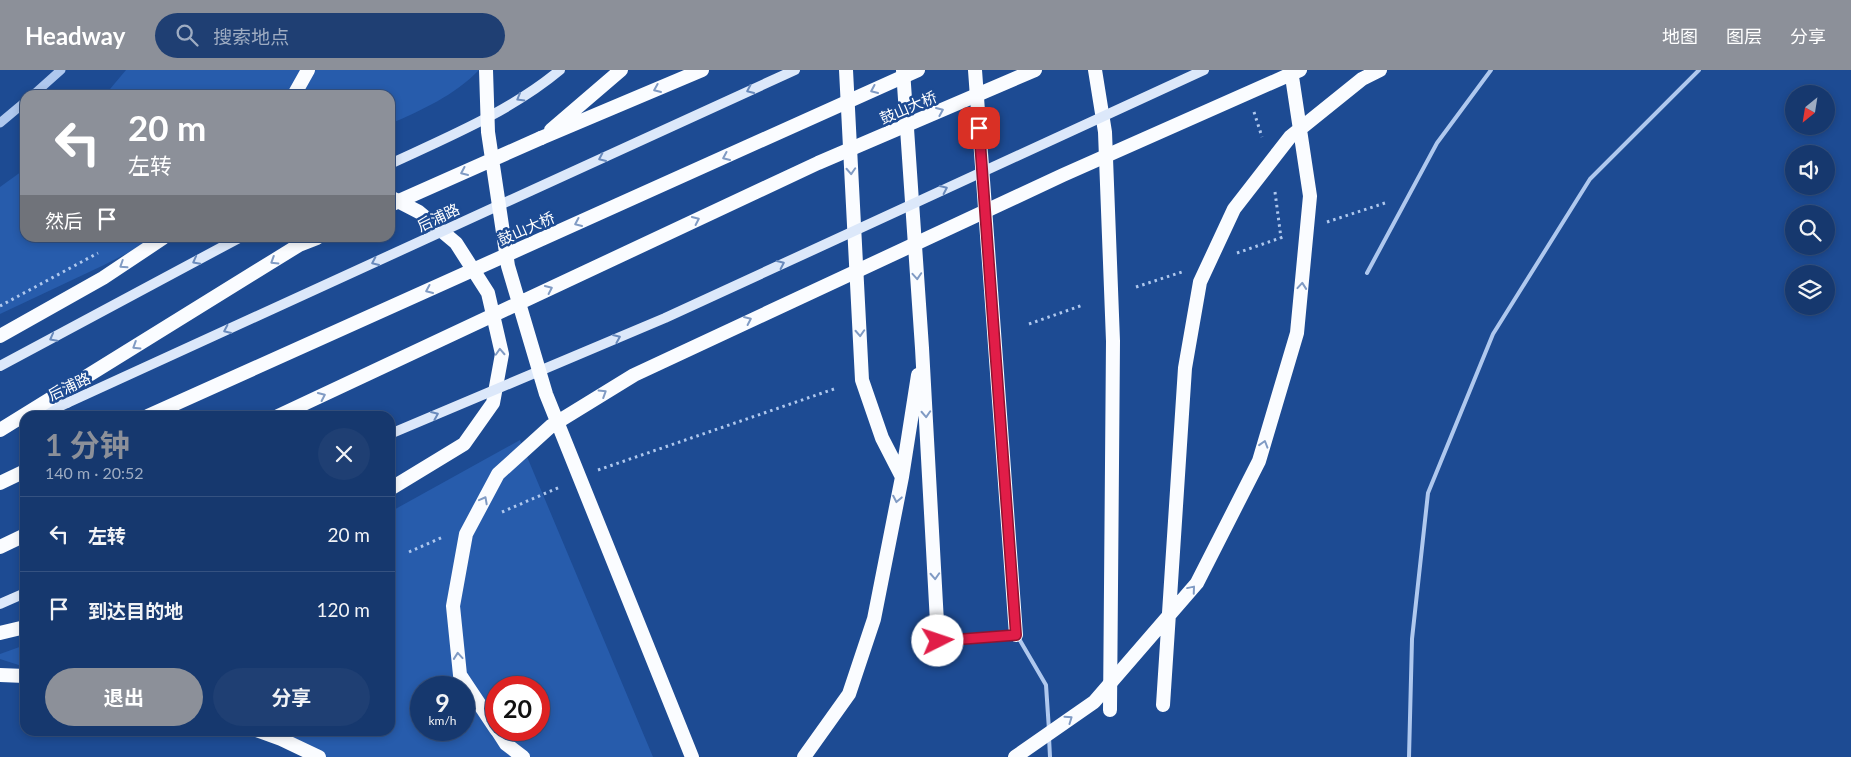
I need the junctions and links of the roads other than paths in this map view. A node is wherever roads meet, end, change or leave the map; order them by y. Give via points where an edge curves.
1 (61, 70) edge
2 (308, 70) edge
3 (486, 70) edge
4 (560, 70) edge
5 (621, 70) edge
6 (702, 70) edge
7 (794, 70) edge
8 (846, 70) edge
9 (903, 70) edge
10 (918, 70) edge
11 (975, 70) edge
12 (1035, 70) edge
13 (1095, 70) edge
14 (1204, 70) edge
15 (1291, 70) edge
16 (1300, 70) edge
17 (1380, 70) edge
18 (1491, 70) edge
19 (1699, 70) edge
20 (39, 90) edge
21 (297, 90) edge
22 (20, 106) edge
23 (0, 123) edge
24 (541, 138) junction
25 (395, 162) edge
26 (395, 200) edge
27 (395, 203) edge
28 (158, 242) edge
29 (232, 242) edge
30 (307, 242) edge
31 (1367, 273) dead end
32 (0, 336) edge
33 (922, 348) junction
34 (0, 366) edge
35 (31, 411) edge
36 (50, 411) edge
37 (159, 411) edge
38 (289, 411) edge
39 (20, 418) edge
40 (20, 425) edge
41 (0, 430) edge
42 (395, 432) edge
43 (0, 434) edge
44 (20, 473) edge
45 (902, 477) junction
46 (0, 483) edge
47 (395, 486) edge
48 (20, 537) edge
49 (0, 547) edge
50 (20, 595) edge
51 (0, 604) edge
52 (20, 628) edge
53 (0, 633) edge
54 (1016, 635) junction
55 (938, 641) joint
56 (0, 675) edge
57 (20, 676) edge
58 (1163, 705) dead end
59 (1110, 710) dead end
60 (485, 711) edge
61 (273, 736) edge
62 (504, 741) edge
63 (319, 757) edge
64 (523, 757) edge
65 (692, 757) edge
66 (804, 757) edge
67 (1015, 757) edge
68 (1050, 757) edge
69 (1409, 757) edge

1 - 20 street
2 - 21 highway
3 - 65 highway, bridge via 488,132 508,266 543,385
4 -> 25 main road via 542,85 480,121
5 - 24 highway
6 -> 24 highway
7 -> 36 main road, 后浦路, bridge
8 -> 45 highway via 862,380 882,438
9 -> 33 highway
10 -> 37 highway, 鼓山大桥, bridge
11 - 54 highway
38 -> 12 highway, 鼓山大桥, bridge via 818,163
13 - 59 highway via 1105,132 1113,341
42 -> 14 main road, bridge via 665,318
67 -> 15 highway, bridge via 1094,702 1197,583 1259,461 1297,333 1310,196
60 -> 16 highway, bridge via 460,675 453,606 466,534 498,474 551,426 659,362
17 - 58 highway, bridge via 1362,79 1290,137 1234,209 1200,282 1185,368
18 - 31 lane via 1437,143
19 - 69 lane via 1590,179 1493,334 1428,493 1412,638
22 - 23 street
24 -> 27 highway, bridge
47 -> 26 highway via 464,444 493,403 502,354 488,293 456,243 419,212
28 -> 32 highway via 103,278
29 -> 34 main road
30 -> 35 highway
33 - 45 highway
33 -> 55 highway
39 -> 41 highway
40 - 43 main road
44 - 46 highway
45 -> 66 highway via 874,619 849,694
48 - 49 highway
50 - 51 main road
52 - 53 highway
54 - 55 lane
54 - 68 lane via 1046,685
56 - 57 highway
61 - 63 highway
62 - 64 highway

